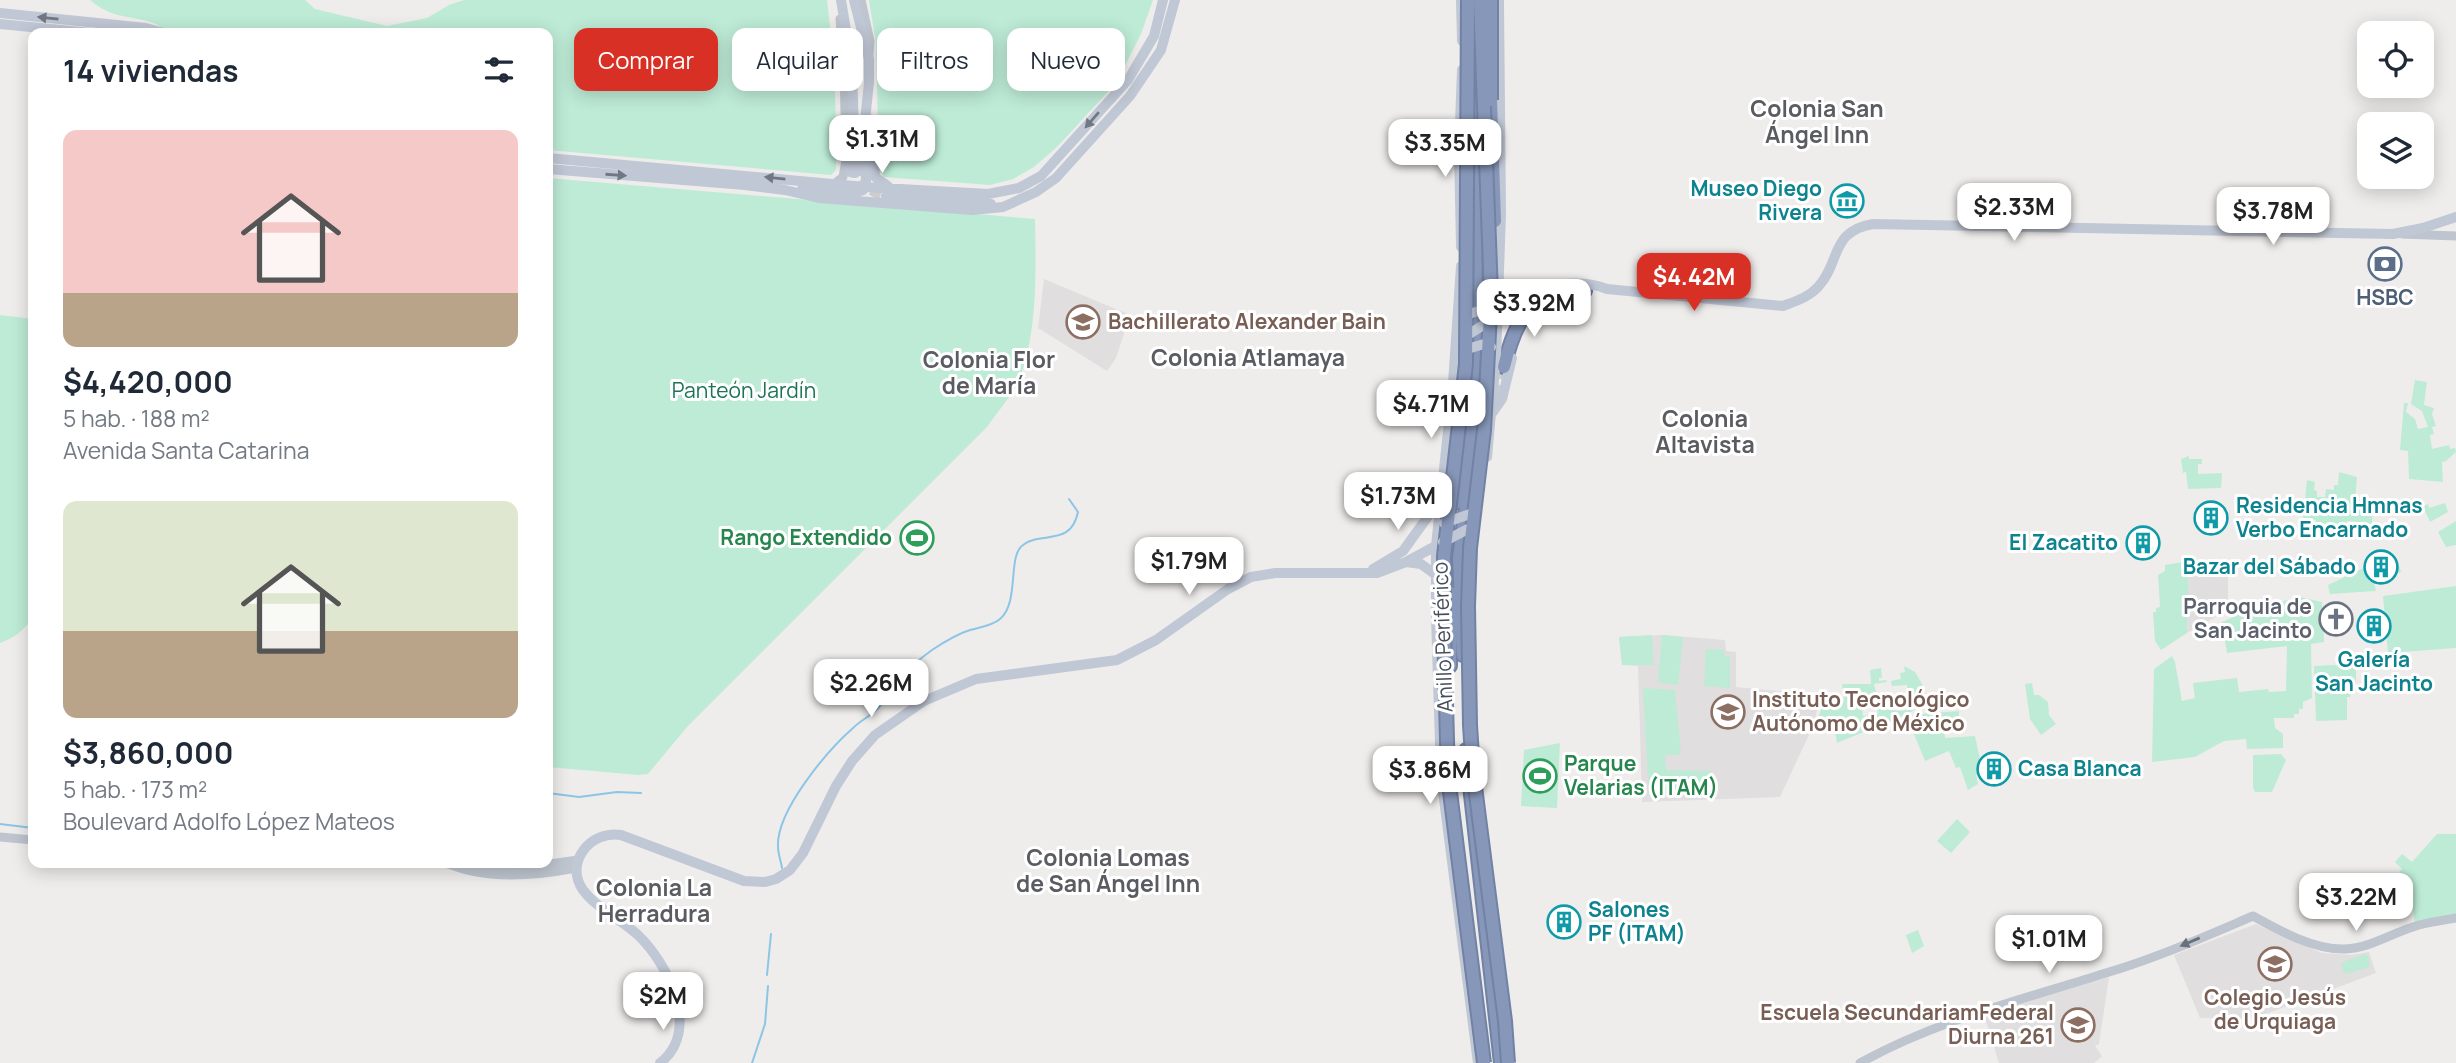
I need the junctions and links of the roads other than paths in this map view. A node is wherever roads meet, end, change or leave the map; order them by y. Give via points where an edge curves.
1 (854, 0) edge
2 (861, 0) edge
3 (1163, 0) edge
4 (1175, 0) edge
5 (1461, 0) edge
6 (1468, 0) edge
7 (1483, 0) edge
8 (1499, 0) edge
9 (840, 5) edge
10 (0, 13) edge
11 (1499, 14) junction
12 (0, 24) edge
13 (40, 28) edge
14 (143, 28) edge
15 (869, 59) junction
16 (866, 112) junction
17 (553, 159) edge
18 (855, 162) junction
19 (553, 169) edge
20 (1460, 177) junction
21 (746, 180) junction
22 (834, 184) junction
23 (865, 187) junction
24 (785, 190) junction
25 (889, 192) junction
26 (1019, 200) junction
27 (1469, 203) dead end
28 (2456, 217) edge
29 (1495, 220) dead end
30 (2393, 234) junction
31 (2456, 236) edge
32 (1607, 289) junction
33 (1585, 291) junction
34 (1526, 299) junction
35 (1495, 308) junction
36 (1463, 314) junction
37 (1456, 343) junction
38 (1455, 358) junction
39 (1500, 362) junction
40 (1493, 412) junction
41 (1440, 500) junction
42 (1475, 512) junction
43 (1441, 524) junction
44 (1478, 524) junction
45 (1439, 544) junction
46 (1406, 562) junction
47 (1363, 573) junction
48 (1436, 575) junction
49 (1464, 633) dead end
50 (1463, 649) junction
51 (1448, 709) dead end
52 (1450, 726) junction
53 (0, 837) edge
54 (28, 839) edge
55 (577, 864) junction
56 (1478, 864) junction
57 (553, 865) edge
58 (1495, 906) junction
59 (1470, 908) junction
60 (2456, 918) edge
61 (1464, 954) junction
62 (660, 1063) edge
63 (1478, 1063) edge
64 (1484, 1063) edge
65 (1490, 1063) edge
66 (1501, 1063) edge
67 (1508, 1063) edge
68 (1514, 1063) edge
69 (1860, 1063) edge

1 - 15 main road
2 - 15 street
3 -> 25 main road via 1154,36 1128,80 1041,176 999,193
4 - 26 main road via 1161,50 1135,89 1056,178
5 - 20 main road
6 - 64 highway, bridge via 1466,364 1444,556 1444,654 1448,776
7 - 11 highway
7 - 29 highway, bridge via 1492,100
7 - 50 highway, Anillo Periférico via 1485,367 1459,558
7 - 52 highway, Anillo Periférico via 1476,131 1475,367 1452,557
7 - 67 highway, bridge via 1491,294 1484,430 1470,548 1470,725
8 - 11 main road
9 - 18 main road via 852,66
14 -> 10 main road
11 - 35 main road via 1501,213
12 - 13 main road
15 - 16 main road
16 - 18 main road
16 - 25 main road via 873,137 875,177
17 - 21 main road
18 - 22 street
18 - 23 main road via 867,179
19 -> 21 main road
20 - 27 highway
20 - 36 main road
22 -> 21 main road
21 - 24 main road
22 - 23 main road
23 - 24 main road via 852,194
23 - 25 main road
24 - 26 main road via 819,198 972,210 1003,208
25 - 26 main road via 997,204
28 - 30 main road
30 - 31 street
30 - 32 main road via 1873,224 1849,232 1818,287 1783,306
32 - 33 main road
32 - 34 main road via 1559,284
33 - 39 highway via 1554,291 1532,306
33 - 40 main road via 1549,300 1526,321 1502,399
34 - 35 main road
34 - 35 main road
35 - 36 main road, bridge
35 - 37 main road, bridge
35 - 39 main road
36 - 37 main road
37 - 38 main road
38 - 39 main road, bridge via 1484,344
38 - 41 main road
39 - 40 main road
40 - 42 main road
41 - 43 main road
41 - 47 main road via 1403,551
42 - 43 main road, bridge
42 - 44 main road
43 - 45 main road
44 - 45 main road, bridge
44 - 58 main road via 1473,731
45 - 46 main road
45 - 48 main road
46 - 47 main road
46 - 48 main road via 1421,564
47 - 55 main road via 1251,577 1156,640 1117,660 976,680 924,701 864,747 836,786 803,853 776,879 744,881 614,834 593,841
48 - 61 main road via 1441,776
49 - 50 highway
50 - 56 highway, Anillo Periférico via 1467,775
51 - 52 highway
52 - 59 highway, Anillo Periférico
53 - 54 street
55 - 57 street
55 - 62 main road via 579,882 587,894 648,946 671,986 680,1011 678,1035
56 - 58 highway
56 - 66 highway, Anillo Periférico
58 - 68 main road
59 - 61 highway
59 - 65 highway, Anillo Periférico
60 -> 69 street via 2344,949 2299,939 2253,916 2156,957 1956,1020
61 - 63 main road

